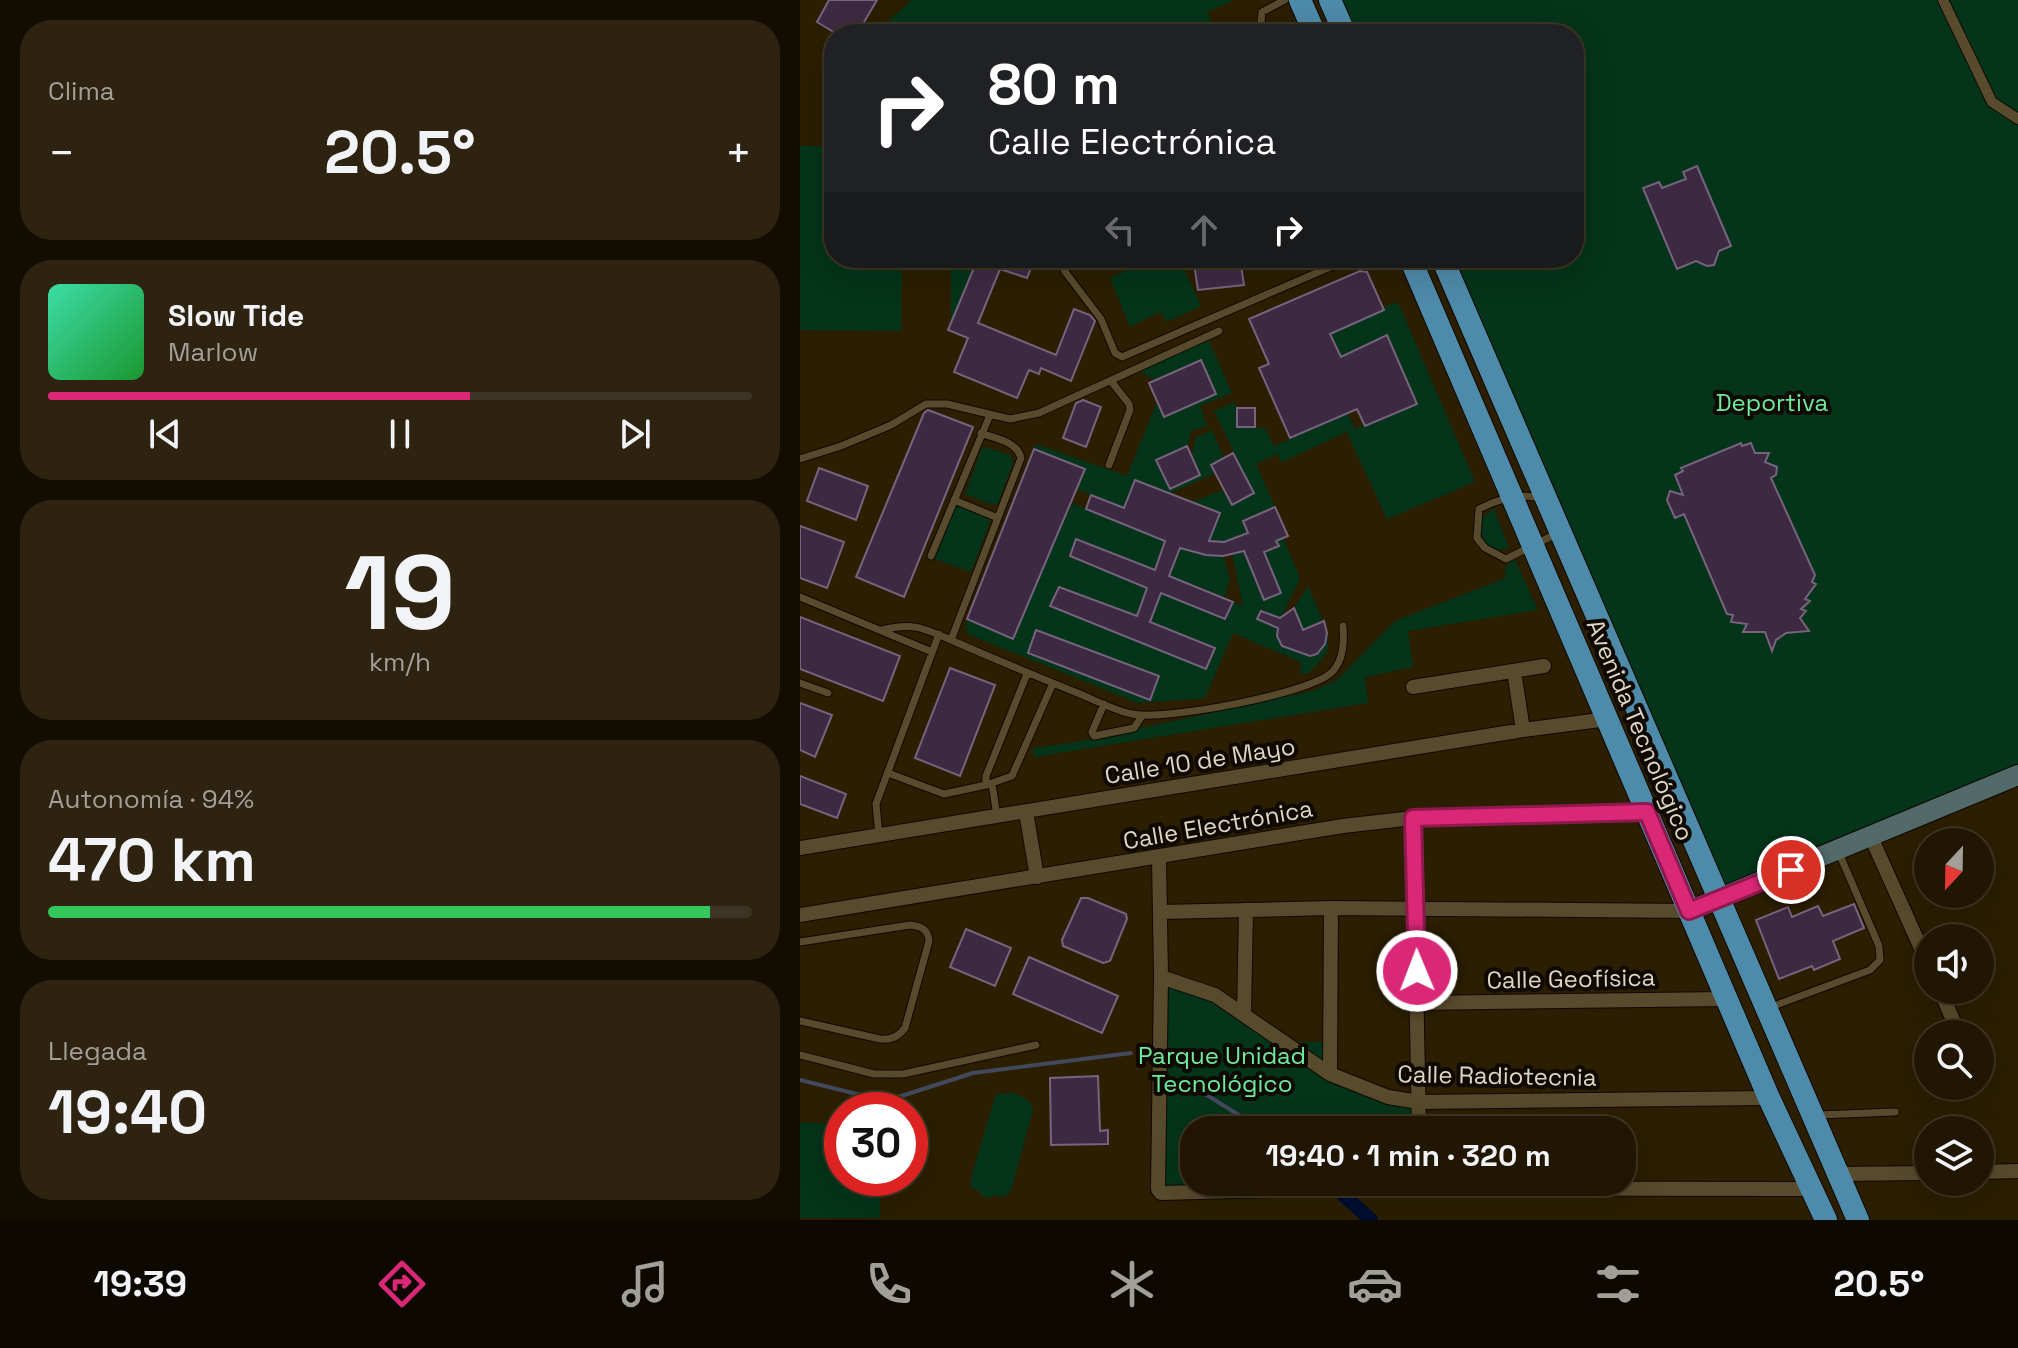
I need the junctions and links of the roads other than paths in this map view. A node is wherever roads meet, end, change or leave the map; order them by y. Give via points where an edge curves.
1 (1285, 0) edge
2 (1300, 0) edge
3 (1330, 0) edge
4 (1943, 0) edge
5 (1262, 24) edge
6 (1311, 24) edge
7 (1341, 24) edge
8 (2018, 119) edge
9 (1063, 268) edge
10 (1328, 268) edge
11 (1414, 268) edge
12 (1446, 268) edge
13 (1219, 331) dead end
14 (1111, 381) junction
15 (990, 415) junction
16 (981, 433) junction
17 (800, 459) edge
18 (1109, 465) dead end
19 (1512, 498) junction
20 (1547, 499) junction
21 (954, 500) junction
22 (998, 518) junction
23 (1561, 531) junction
24 (1533, 545) junction
25 (931, 556) dead end
26 (800, 597) edge
27 (1343, 626) dead end
28 (882, 630) junction
29 (939, 634) junction
30 (951, 640) junction
31 (932, 652) junction
32 (1544, 666) dead end
33 (1514, 671) junction
34 (1027, 674) junction
35 (800, 683) edge
36 (1053, 683) junction
37 (1413, 687) dead end
38 (828, 693) dead end
39 (1104, 704) junction
40 (1142, 716) junction
41 (1608, 719) junction
42 (1523, 730) junction
43 (888, 773) junction
44 (2017, 778) edge
45 (989, 784) junction
46 (1026, 812) junction
47 (1647, 812) junction
48 (997, 816) junction
49 (1413, 818) junction
50 (879, 835) junction
51 (1871, 837) junction
52 (800, 848) edge
53 (1839, 851) junction
54 (1159, 858) junction
55 (1037, 877) junction
56 (1719, 900) junction
57 (1331, 908) junction
58 (1416, 909) junction
59 (1246, 910) junction
60 (1689, 911) junction
61 (1160, 912) junction
62 (800, 915) edge
63 (1914, 933) edge
64 (800, 942) edge
65 (1161, 977) junction
66 (1726, 999) junction
67 (1418, 1003) junction
68 (1765, 1009) junction
69 (1244, 1015) junction
70 (800, 1021) edge
71 (1036, 1045) dead end
72 (800, 1055) edge
73 (1330, 1074) junction
74 (1769, 1098) junction
75 (1419, 1102) junction
76 (1895, 1112) dead end
77 (1810, 1115) junction
78 (1419, 1116) edge
79 (2018, 1171) edge
80 (1994, 1172) edge
81 (1914, 1173) edge
82 (1836, 1174) junction
83 (1636, 1187) edge
84 (1811, 1189) junction
85 (1180, 1194) edge
86 (1826, 1220) edge
87 (1858, 1220) edge

1 - 5 lane via 1262,12
2 - 6 main road
3 - 7 main road
4 - 8 street via 1992,102
9 - 10 lane via 1122,357
11 - 19 main road, Avenida Tecnológico
12 - 20 main road, Avenida Tecnológico
13 - 14 lane
14 - 15 lane via 1023,418
14 - 18 lane via 1130,410
15 - 16 lane
15 - 17 lane via 926,404 891,425
16 - 21 lane
16 - 22 lane via 1020,452
19 - 20 lane
19 - 24 main road, Avenida Tecnológico
19 - 24 lane via 1479,509 1477,538 1506,559
20 - 23 main road, Avenida Tecnológico
21 - 22 lane
21 - 25 lane
22 - 30 lane
23 - 24 lane
23 - 56 main road, Avenida Tecnológico
24 - 41 main road, Avenida Tecnológico
26 - 28 lane
27 - 40 lane via 1339,660 1318,681 1271,696
28 - 29 lane via 903,624
28 - 31 lane
29 - 30 lane
29 - 31 lane
30 - 34 lane
31 - 43 lane
32 - 33 street
33 - 37 street
33 - 42 street
34 - 36 lane
34 - 45 lane via 986,776
35 - 38 lane
36 - 39 lane
36 - 45 lane via 1016,771 1008,780
39 - 40 lane
39 - 40 lane via 1092,732 1097,737 1134,728
41 - 42 street, Calle 10 de Mayo
41 - 47 main road, Avenida Tecnológico
42 - 46 street, Calle 10 de Mayo
43 - 45 lane via 944,794
43 - 50 lane via 875,809
44 - 51 main road
45 - 48 lane
46 - 48 street, Calle 10 de Mayo
46 - 55 street
47 - 49 street, Calle Electrónica
47 - 60 main road, Avenida Tecnológico
48 - 50 street, Calle 10 de Mayo
49 - 54 street, Calle Electrónica
49 - 58 street
50 - 52 street, Calle 10 de Mayo
51 - 53 main road
51 - 63 street
53 - 56 main road
53 - 68 lane via 1880,960 1870,970
54 - 55 street, Calle Electrónica
54 - 61 street
55 - 62 street, Calle Electrónica
56 - 60 main road
56 - 68 main road, Avenida Tecnológico
57 - 58 street
57 - 59 street
57 - 73 street
58 - 60 street
58 - 67 street
59 - 61 street
59 - 69 street
60 - 66 main road, Avenida Tecnológico
61 - 65 street
64 - 70 lane via 910,925 929,935 901,1034 887,1040
65 - 69 street, Calle Radiotecnia via 1207,991
65 - 85 street via 1158,1189
66 - 67 street, Calle Geofísica
66 - 74 main road, Avenida Tecnológico
67 - 75 street
68 - 77 main road, Avenida Tecnológico
69 - 73 street, Calle Radiotecnia
71 - 72 lane via 903,1074 874,1074
73 - 75 street, Calle Radiotecnia via 1377,1094
74 - 75 street, Calle Radiotecnia
74 - 84 main road, Avenida Tecnológico
75 - 78 street
76 - 77 lane
77 - 82 main road, Avenida Tecnológico
79 - 80 street
81 - 82 street
82 - 87 main road, Avenida Tecnológico
83 - 84 street
84 - 86 main road, Avenida Tecnológico

